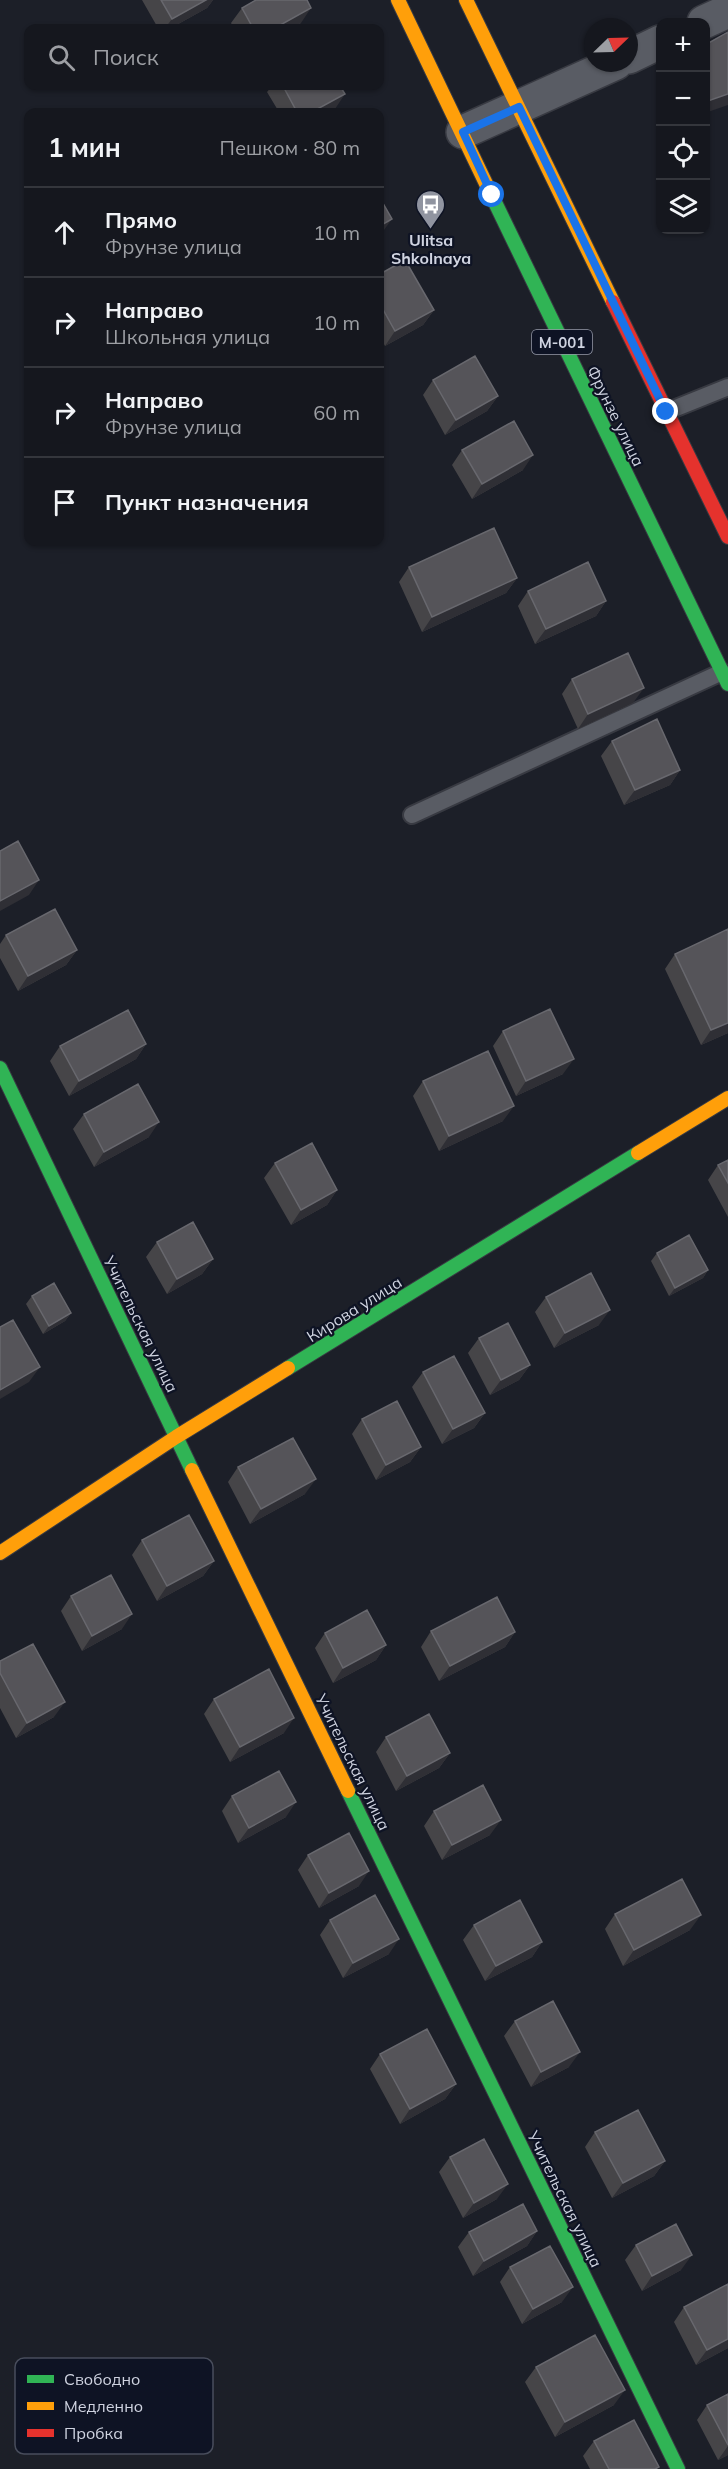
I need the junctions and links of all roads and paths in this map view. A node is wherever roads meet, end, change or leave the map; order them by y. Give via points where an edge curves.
1 (398, 0) edge
2 (466, 0) edge
3 (728, 11) edge
4 (710, 19) edge
5 (656, 44) edge
6 (638, 53) edge
7 (596, 72) edge
8 (519, 107) junction
9 (463, 132) junction
10 (728, 387) edge
11 (666, 412) junction
12 (728, 537) edge
13 (725, 678) edge
14 (412, 815) dead end
15 (0, 1068) edge
16 (728, 1098) edge
17 (176, 1437) junction
18 (0, 1553) edge
19 (678, 2469) edge

1 - 9 street, Фрунзе улица / M-001
2 - 8 street
3 - 4 street
5 - 6 street
7 - 8 street
8 - 9 street
8 - 11 street
9 - 13 street, Фрунзе улица / M-001
10 - 11 lane
11 - 12 street
13 - 14 lane
15 - 17 street, Учительская улица
16 - 17 street, Кирова улица
17 - 18 street, Кирова улица
17 - 19 street, Учительская улица

